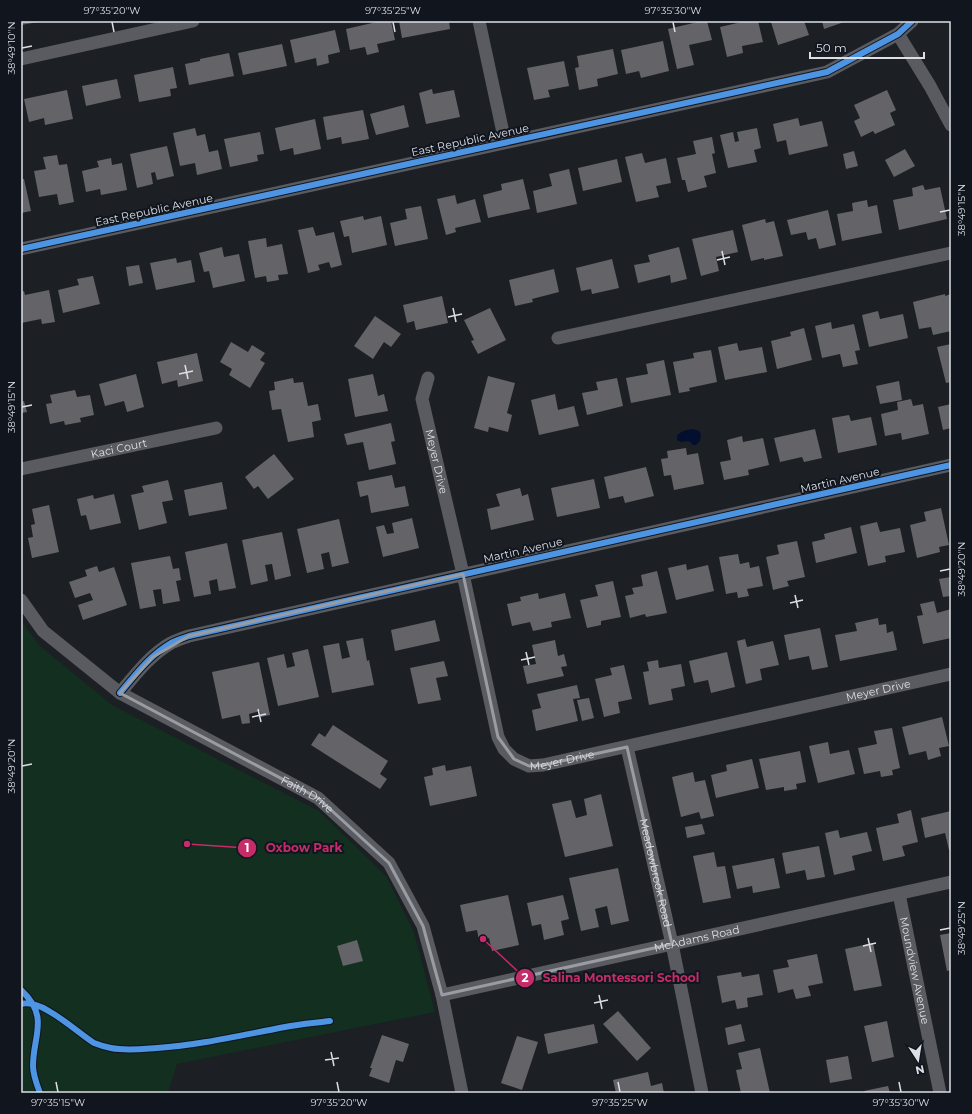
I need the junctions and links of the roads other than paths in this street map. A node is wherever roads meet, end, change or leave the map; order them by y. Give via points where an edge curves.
1 (193, 21) edge
2 (479, 21) edge
3 (912, 21) edge
4 (898, 34) junction
5 (21, 58) edge
6 (951, 125) edge
7 (506, 142) junction
8 (21, 249) edge
9 (951, 253) edge
10 (558, 338) dead end
11 (428, 378) dead end
12 (216, 428) dead end
13 (951, 465) edge
14 (21, 469) edge
15 (463, 574) junction
16 (21, 600) edge
17 (951, 674) edge
18 (120, 693) junction
19 (627, 747) junction
20 (951, 882) edge
21 (899, 894) junction
22 (672, 944) junction
23 (442, 995) junction
24 (462, 1093) edge
25 (702, 1093) edge
26 (940, 1093) edge

1 - 5 street
2 - 7 street
3 - 4 street, East Republic Avenue
4 - 6 street
4 - 7 street, East Republic Avenue via 827,72
7 - 8 street, East Republic Avenue
9 - 10 street
11 - 15 street, Meyer Drive via 422,399
12 - 14 street, Kaci Court
13 - 15 street, Martin Avenue
15 - 18 street, Martin Avenue via 189,636 171,643 152,657
15 - 19 street, Meyer Drive via 498,737 514,759 529,766 543,765
16 - 18 street, Faith Drive via 43,631
17 - 19 street, Meyer Drive
18 - 23 street, Faith Drive via 318,798 389,863 423,926
19 - 22 street, Meadowbrook Road
20 - 21 street, McAdams Road
21 - 22 street, McAdams Road
21 - 26 street, Moundview Avenue
22 - 23 street, McAdams Road
22 - 25 street, Meadowbrook Road
23 - 24 street, Faith Drive

